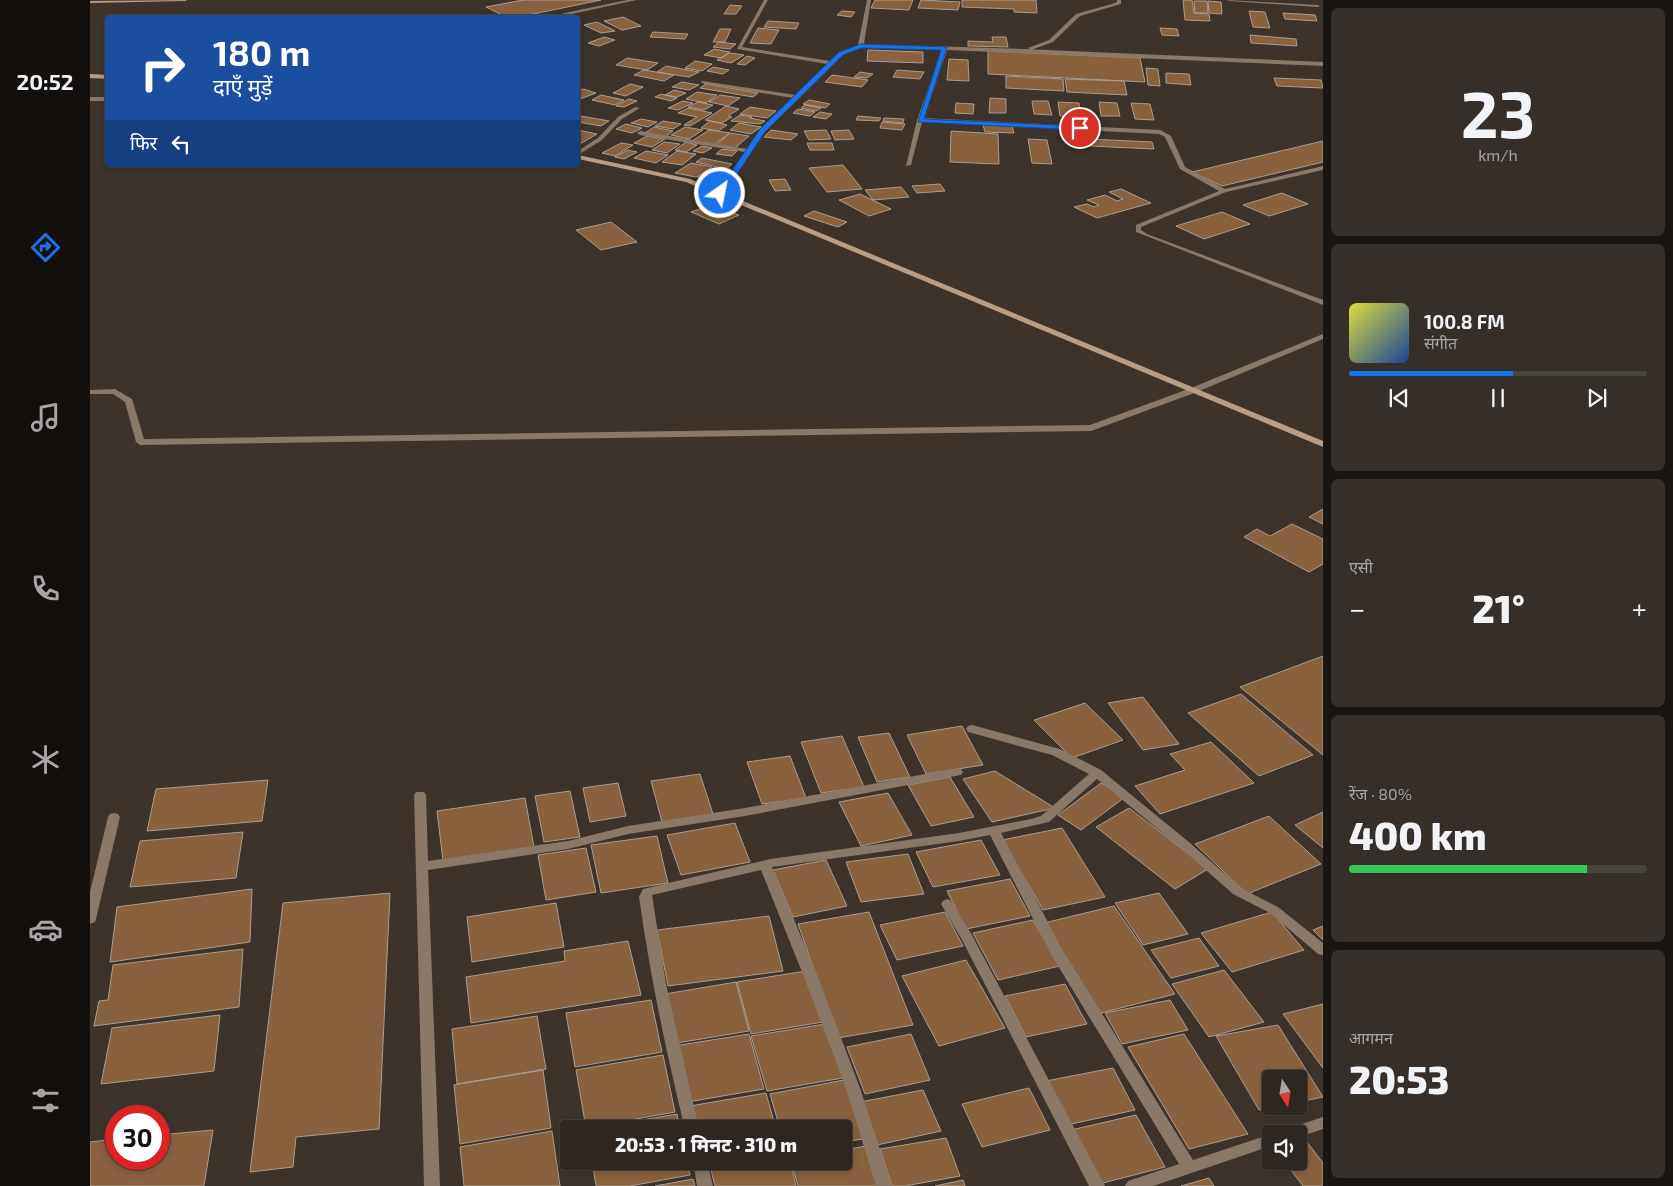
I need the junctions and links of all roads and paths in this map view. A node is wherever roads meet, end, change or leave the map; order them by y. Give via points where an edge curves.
1 (185, 0) edge
2 (635, 0) edge
3 (766, 0) edge
4 (869, 0) edge
5 (1119, 0) edge
6 (1229, 0) edge
7 (90, 2) edge
8 (1318, 6) dead end
9 (558, 15) edge
10 (861, 46) junction
11 (945, 48) junction
12 (1024, 51) junction
13 (830, 64) junction
14 (1323, 64) edge
15 (90, 76) edge
16 (105, 77) edge
17 (704, 82) dead end
18 (796, 97) junction
19 (90, 99) edge
20 (105, 99) edge
21 (637, 108) dead end
22 (920, 120) junction
23 (640, 133) dead end
24 (748, 151) junction
25 (580, 152) edge
26 (580, 157) edge
27 (908, 165) dead end
28 (1323, 168) edge
29 (1224, 191) junction
30 (720, 193) junction
31 (1323, 303) edge
32 (1323, 336) edge
33 (1194, 390) junction
34 (90, 392) edge
35 (1323, 444) edge
36 (972, 729) dead end
37 (957, 772) dead end
38 (1097, 773) junction
39 (420, 795) dead end
40 (114, 817) dead end
41 (994, 831) junction
42 (765, 865) junction
43 (422, 866) junction
44 (947, 904) dead end
45 (90, 919) edge
46 (1323, 950) edge
47 (690, 1120) edge
48 (1323, 1123) edge
49 (1307, 1128) edge
50 (1262, 1143) edge
51 (1189, 1167) junction
52 (702, 1170) edge
53 (432, 1186) edge
54 (706, 1186) edge
55 (884, 1186) edge
56 (1097, 1186) edge
57 (1132, 1186) edge

1 - 7 street
2 - 9 street
3 - 13 street via 739,48
4 - 10 street
5 - 12 street via 1114,5 1078,15 1051,41
6 - 8 street
10 - 11 street
10 - 13 street via 841,54
11 - 12 street
11 - 22 street
12 - 14 street
13 - 18 street
15 - 16 street
17 - 18 street
18 - 24 street via 763,130
19 - 20 street
21 - 25 street
22 - 27 street
22 - 29 street via 1160,132 1168,136 1182,168
23 - 24 street
24 - 30 street
26 - 30 street via 688,180
28 - 29 street
29 - 31 street via 1138,226 1138,231
30 - 33 street
32 - 33 street
33 - 34 street via 1091,428 140,442 130,406 114,391
33 - 35 street
36 - 38 street via 1056,752
37 - 43 street via 745,812 635,828 568,845
38 - 41 street via 1045,819
38 - 46 street via 1237,891 1274,910
39 - 43 street
40 - 45 street
41 - 42 street
41 - 51 street via 1057,952
42 - 47 street via 645,893 660,988
42 - 55 street via 853,1088
43 - 53 street
44 - 56 street via 968,938
48 - 49 street
50 - 51 street
51 - 57 street
52 - 54 street

